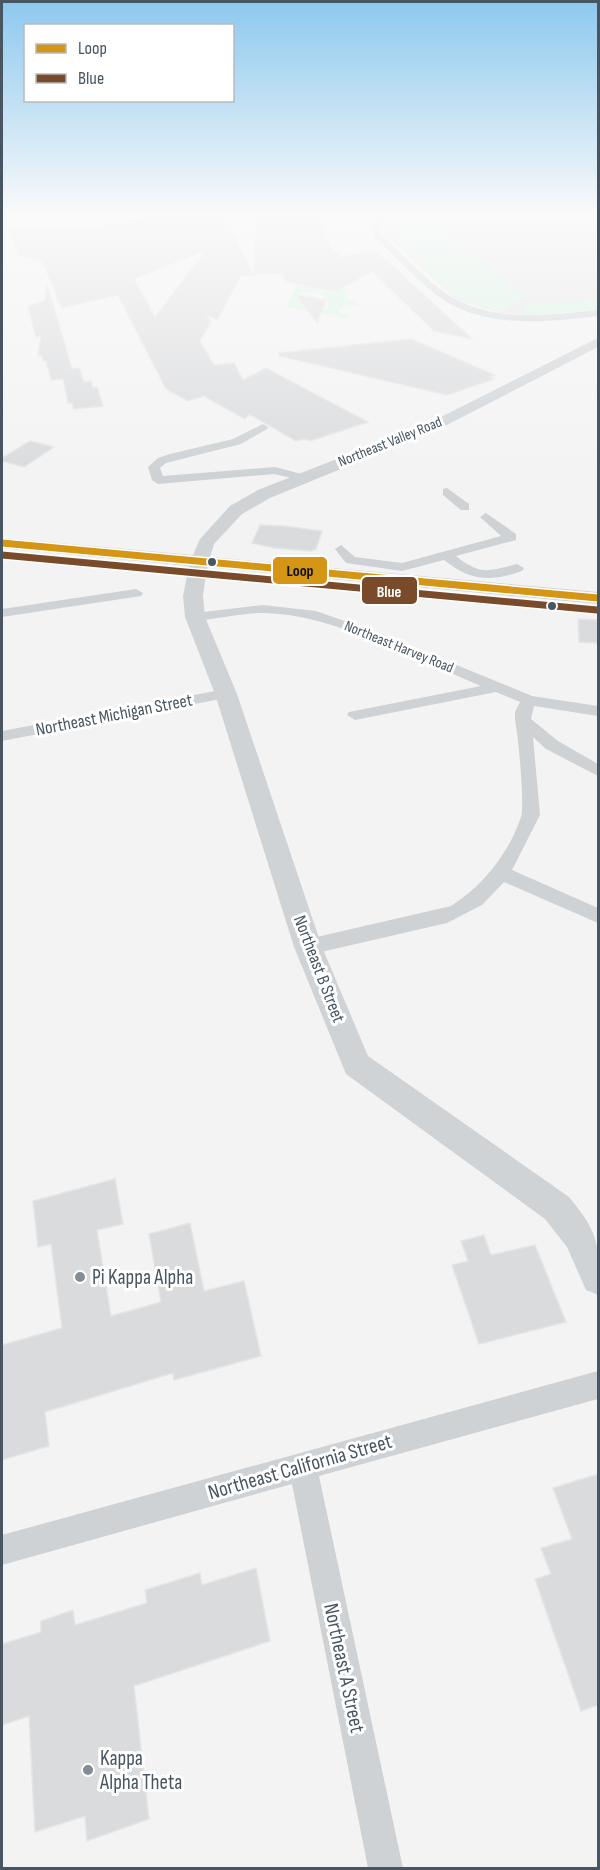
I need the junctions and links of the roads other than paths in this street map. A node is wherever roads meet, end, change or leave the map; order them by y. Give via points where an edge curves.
1 (454, 302) edge
2 (598, 313) edge
3 (598, 342) edge
4 (263, 426) dead end
5 (301, 478) junction
6 (447, 492) dead end
7 (465, 507) dead end
8 (486, 517) dead end
9 (2, 543) edge
10 (341, 549) dead end
11 (446, 555) junction
12 (199, 560) junction
13 (517, 568) dead end
14 (467, 580) junction
15 (136, 593) dead end
16 (598, 598) edge
17 (2, 613) edge
18 (195, 617) junction
19 (497, 687) junction
20 (226, 694) junction
21 (529, 700) junction
22 (598, 711) edge
23 (355, 715) dead end
24 (523, 720) junction
25 (2, 736) edge
26 (598, 771) edge
27 (501, 873) junction
28 (598, 916) edge
29 (308, 947) junction
30 (598, 1278) edge
31 (598, 1384) edge
32 (303, 1467) junction
33 (2, 1550) edge
34 (386, 1869) edge

1 - 2 street via 486,313 526,318
3 - 5 street, Northeast Valley Road via 438,424
4 - 5 street via 251,437 162,460 154,467 158,480 275,470
5 - 12 street, Northeast Valley Road via 236,510 214,532
6 - 7 street
8 - 11 street via 511,537
9 - 12 street
10 - 11 street via 351,560 397,567
11 - 14 street
12 - 14 street
12 - 18 street, Northeast B Street
13 - 14 street
14 - 16 street
15 - 17 street
18 - 19 street, Northeast Harvey Road via 263,609 311,614
18 - 20 street, Northeast B Street
19 - 21 street, Northeast Harvey Road
19 - 23 street
20 - 25 street, Northeast Michigan Street
20 - 29 street, Northeast B Street
21 - 22 street, Northeast Harvey Road
21 - 24 street via 522,712
24 - 26 street via 552,745
24 - 27 street via 531,815
27 - 28 street
27 - 29 street via 475,900 440,918
29 - 30 street, Northeast B Street via 357,1065 557,1208 579,1235
31 - 32 street, Northeast California Street
32 - 33 street, Northeast California Street
32 - 34 street, Northeast A Street

